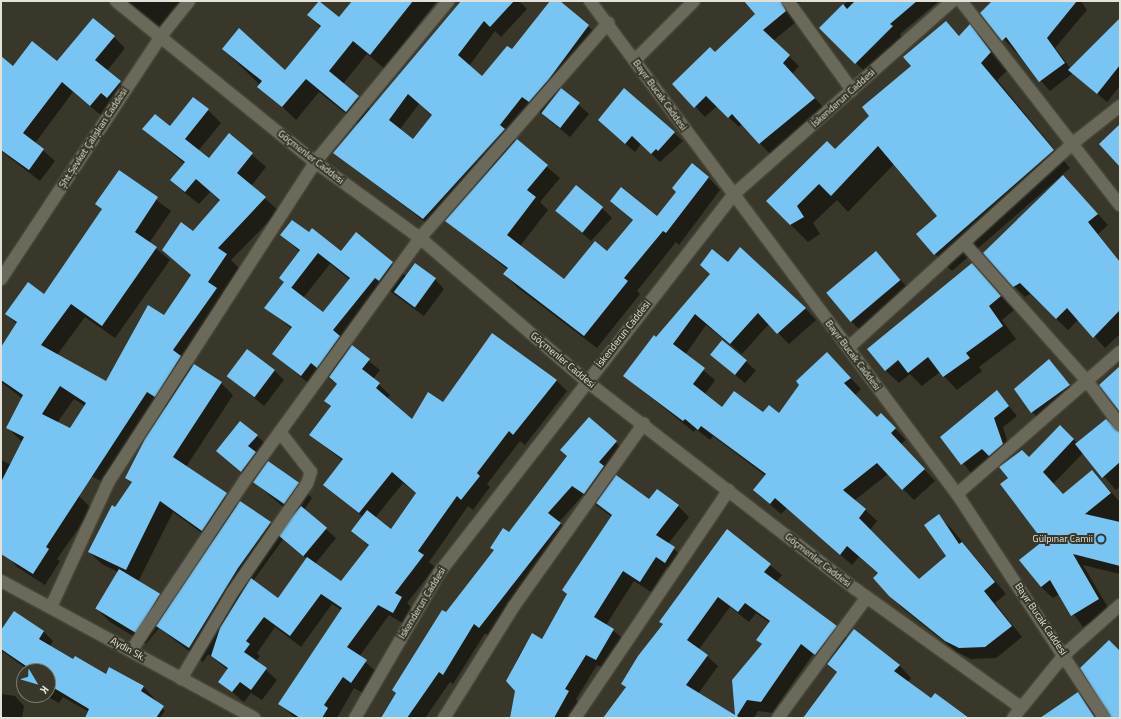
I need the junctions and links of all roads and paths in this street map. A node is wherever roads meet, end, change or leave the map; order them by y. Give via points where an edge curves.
1 (116, 1) edge
2 (189, 1) edge
3 (448, 1) edge
4 (590, 1) edge
5 (694, 1) edge
6 (788, 1) edge
7 (952, 1) edge
8 (961, 1) edge
9 (608, 23) junction
10 (160, 36) junction
11 (635, 60) junction
12 (852, 90) junction
13 (1120, 106) edge
14 (1073, 142) junction
15 (315, 162) junction
16 (733, 195) junction
17 (1120, 206) edge
18 (420, 238) junction
19 (964, 243) junction
20 (1, 279) edge
21 (848, 348) junction
22 (1120, 352) edge
23 (586, 381) junction
24 (1087, 381) junction
25 (644, 423) junction
26 (1120, 425) edge
27 (280, 432) junction
28 (729, 490) junction
29 (957, 494) junction
30 (1, 581) edge
31 (867, 597) junction
32 (1120, 605) edge
33 (50, 607) junction
34 (131, 651) junction
35 (1065, 654) junction
36 (181, 679) junction
37 (1020, 707) junction
38 (254, 718) edge
39 (355, 718) edge
40 (444, 718) edge
41 (575, 718) edge
42 (778, 718) edge
43 (1013, 718) edge
44 (1104, 718) edge

1 - 10 street, Göçmenler Caddesi
2 - 10 street, Şht.Şevket Çalışkan Caddesi
3 - 15 street
4 - 9 street, Bayır Bucak Caddesi
5 - 11 street
6 - 12 street
7 - 12 street, İskenderun Caddesi
8 - 14 street
9 - 11 street, Bayır Bucak Caddesi
9 - 18 street
10 - 15 street, Göçmenler Caddesi
10 - 20 street, Şht.Şevket Çalışkan Caddesi
11 - 16 street, Bayır Bucak Caddesi
12 - 16 street, İskenderun Caddesi
13 - 14 street
14 - 17 street
14 - 19 street
15 - 18 street, Göçmenler Caddesi
15 - 33 street via 109,481
16 - 21 street, Bayır Bucak Caddesi
16 - 23 street, İskenderun Caddesi
18 - 23 street, Göçmenler Caddesi
18 - 27 street
19 - 21 street
19 - 24 street
21 - 29 street, Bayır Bucak Caddesi
22 - 24 street
23 - 25 street, Göçmenler Caddesi
23 - 39 street, İskenderun Caddesi via 438,573
24 - 26 street
24 - 29 street
25 - 28 street, Göçmenler Caddesi
25 - 40 street via 514,606
27 - 34 street
27 - 36 street via 311,472 307,484 232,593
28 - 31 street, Göçmenler Caddesi
28 - 41 street
29 - 35 street, Bayır Bucak Caddesi
30 - 33 street, Aydin Sk.
31 - 37 street, Göçmenler Caddesi
31 - 42 street
32 - 35 street
33 - 34 street, Aydin Sk.
34 - 36 street, Aydin Sk.
35 - 37 street
35 - 44 street, Bayır Bucak Caddesi
36 - 38 street, Aydin Sk.
37 - 43 street

